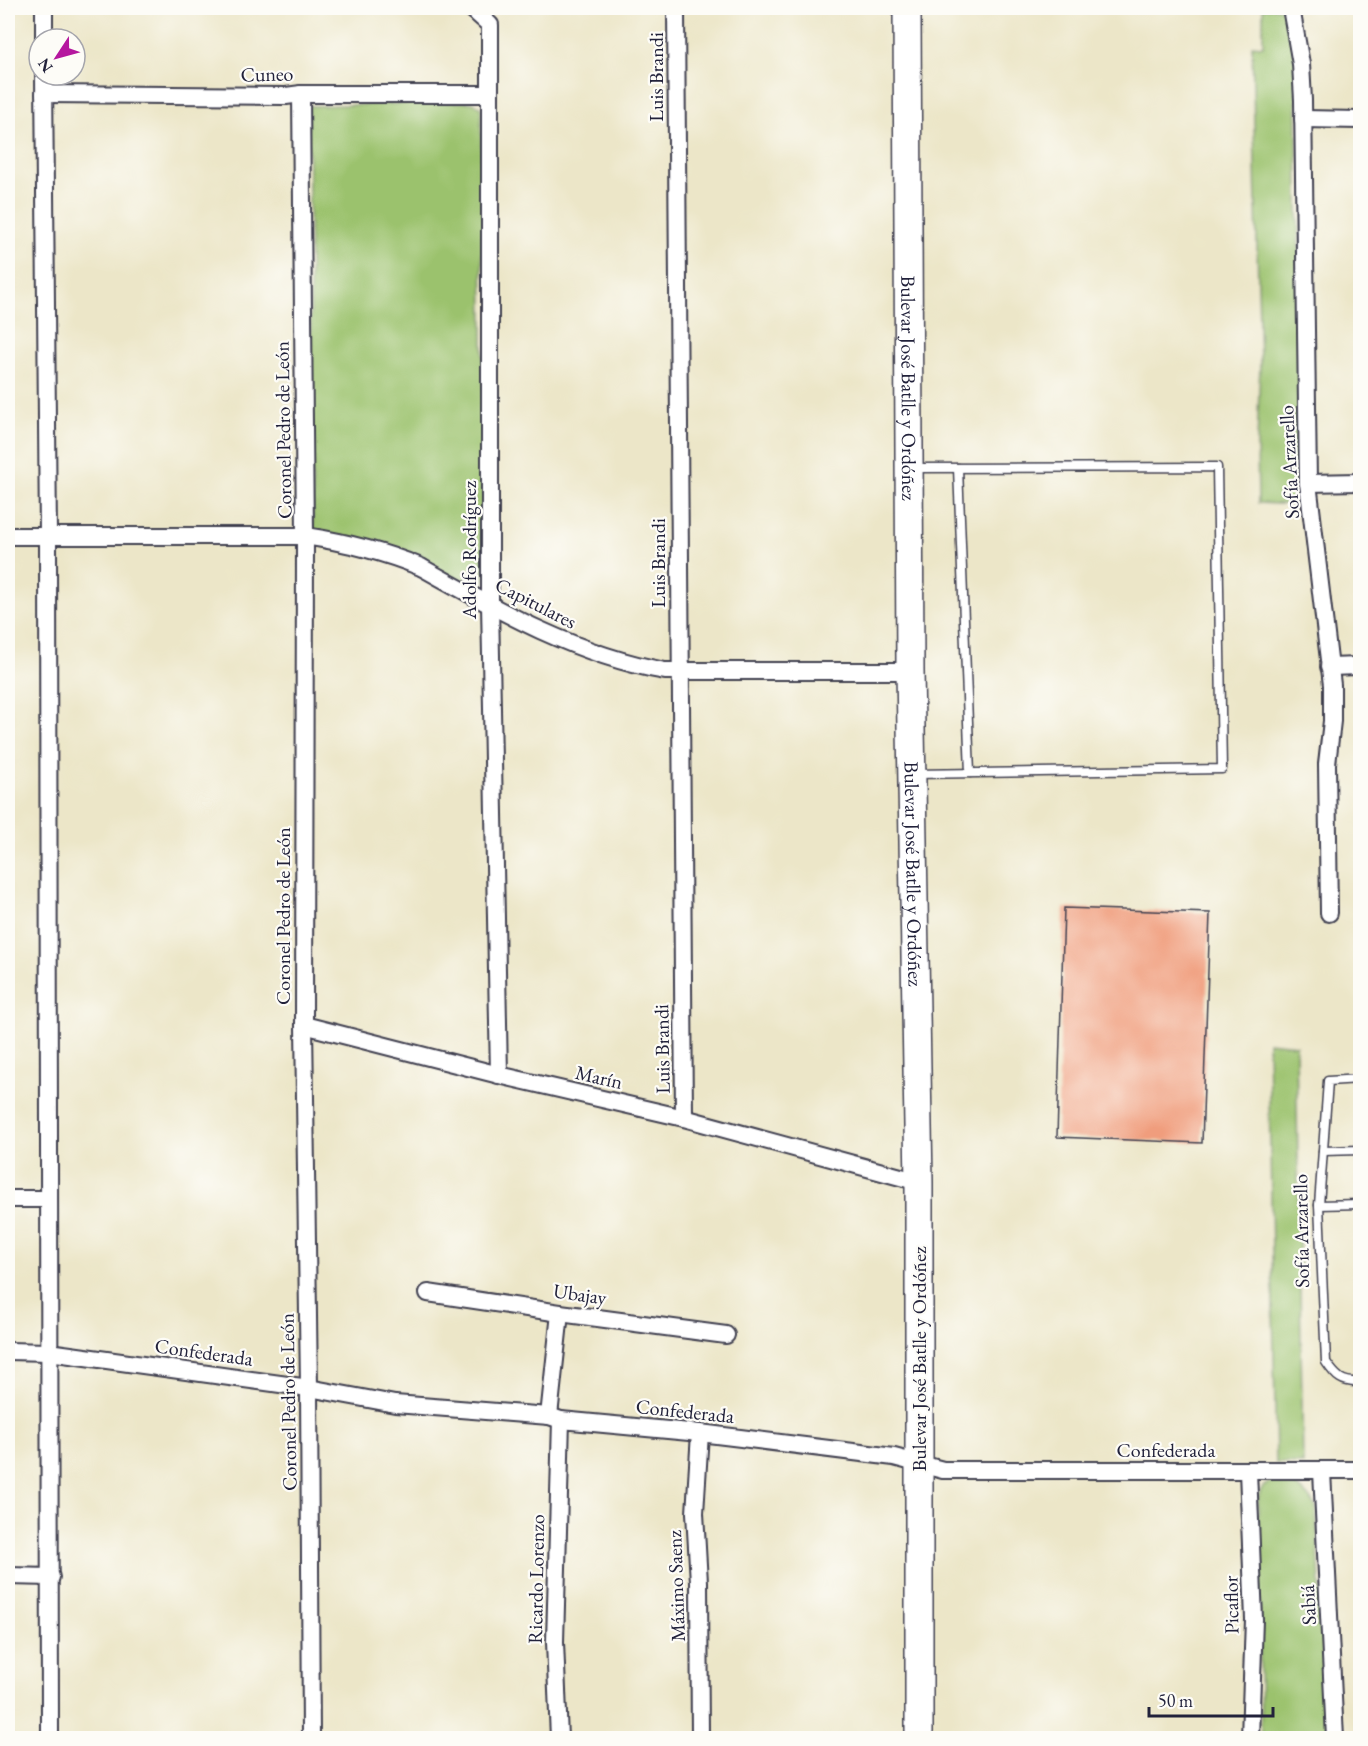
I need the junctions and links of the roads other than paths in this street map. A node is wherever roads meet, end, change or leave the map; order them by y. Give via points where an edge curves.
1 (44, 8) edge
2 (471, 8) edge
3 (489, 8) edge
4 (676, 8) edge
5 (907, 8) edge
6 (1291, 8) edge
7 (490, 25) junction
8 (44, 27) edge
9 (44, 87) edge
10 (44, 94) junction
11 (301, 94) junction
12 (490, 94) junction
13 (1303, 119) junction
14 (1360, 120) edge
15 (909, 468) junction
16 (958, 468) junction
17 (1360, 482) edge
18 (1308, 483) junction
19 (8, 536) edge
20 (48, 536) junction
21 (305, 536) junction
22 (490, 603) junction
23 (1360, 666) edge
24 (1329, 667) junction
25 (680, 671) junction
26 (910, 671) junction
27 (970, 773) junction
28 (912, 774) junction
29 (1329, 913) dead end
30 (304, 1025) junction
31 (499, 1075) junction
32 (1360, 1079) edge
33 (684, 1118) junction
34 (1360, 1150) edge
35 (1323, 1151) junction
36 (919, 1182) junction
37 (8, 1199) edge
38 (48, 1200) junction
39 (1360, 1204) edge
40 (1318, 1205) junction
41 (428, 1293) dead end
42 (560, 1313) junction
43 (726, 1335) dead end
44 (8, 1351) edge
45 (49, 1352) junction
46 (1360, 1382) edge
47 (309, 1388) junction
48 (555, 1418) junction
49 (700, 1433) junction
50 (920, 1464) junction
51 (1360, 1470) edge
52 (1248, 1471) junction
53 (1322, 1471) junction
54 (8, 1576) edge
55 (51, 1577) junction
56 (50, 1738) edge
57 (311, 1738) edge
58 (559, 1738) edge
59 (700, 1738) edge
60 (919, 1738) edge
61 (1250, 1738) edge
62 (1335, 1738) edge

1 - 8 street
2 - 7 street
3 - 7 street, Adolfo Rodríguez
4 - 25 street, Luis Brandi
5 - 15 main road, Bulevar José Batlle y Ordóñez
6 - 13 street, Sofía Arzarello via 1301,64
7 - 12 street, Adolfo Rodríguez
9 - 10 street
10 - 11 street, Cuneo
10 - 20 street
11 - 12 street, Cuneo
11 - 21 street, Coronel Pedro de León
12 - 22 street, Adolfo Rodríguez
13 - 14 street
13 - 18 street, Sofía Arzarello
15 - 16 lane
15 - 26 main road, Bulevar José Batlle y Ordóñez
16 - 27 lane
16 - 27 lane via 1217,467 1222,769
17 - 18 street
18 - 24 street, Sofía Arzarello
19 - 20 street, Capitulares
20 - 21 street, Capitulares
20 - 38 street
21 - 22 street, Capitulares via 405,560
21 - 30 street, Coronel Pedro de León
22 - 25 street, Capitulares via 557,639 596,654 633,666
22 - 31 street, Adolfo Rodríguez
23 - 24 street
24 - 29 street, Sofía Arzarello
25 - 26 street, Capitulares
25 - 33 street, Luis Brandi
26 - 28 main road, Bulevar José Batlle y Ordóñez
27 - 28 lane
28 - 36 main road, Bulevar José Batlle y Ordóñez
30 - 31 street, Marín
30 - 47 street, Coronel Pedro de León
31 - 33 street, Marín
32 - 35 lane, Sofía Arzarello via 1328,1080
33 - 36 street, Marín
34 - 35 lane
35 - 40 lane, Sofía Arzarello
36 - 50 main road, Bulevar José Batlle y Ordóñez
37 - 38 street
38 - 45 street
39 - 40 lane
40 - 46 lane, Sofía Arzarello via 1326,1362 1336,1378
41 - 42 street, Ubajay
42 - 43 street, Ubajay
42 - 48 street, Ricardo Lorenzo
44 - 45 street, Confederada
45 - 47 street, Confederada
45 - 55 street
47 - 48 street, Confederada via 395,1404
47 - 57 street, Coronel Pedro de León
48 - 49 street, Confederada
48 - 58 street, Ricardo Lorenzo
49 - 50 street, Confederada via 894,1457
49 - 59 street, Máximo Saenz via 695,1513
50 - 52 street, Confederada via 943,1470
50 - 60 main road, Bulevar José Batlle y Ordóñez
51 - 53 street, Confederada
52 - 53 street, Confederada
52 - 61 street, Picaflor via 1254,1619
53 - 62 street, Sabiá
54 - 55 street
55 - 56 street

